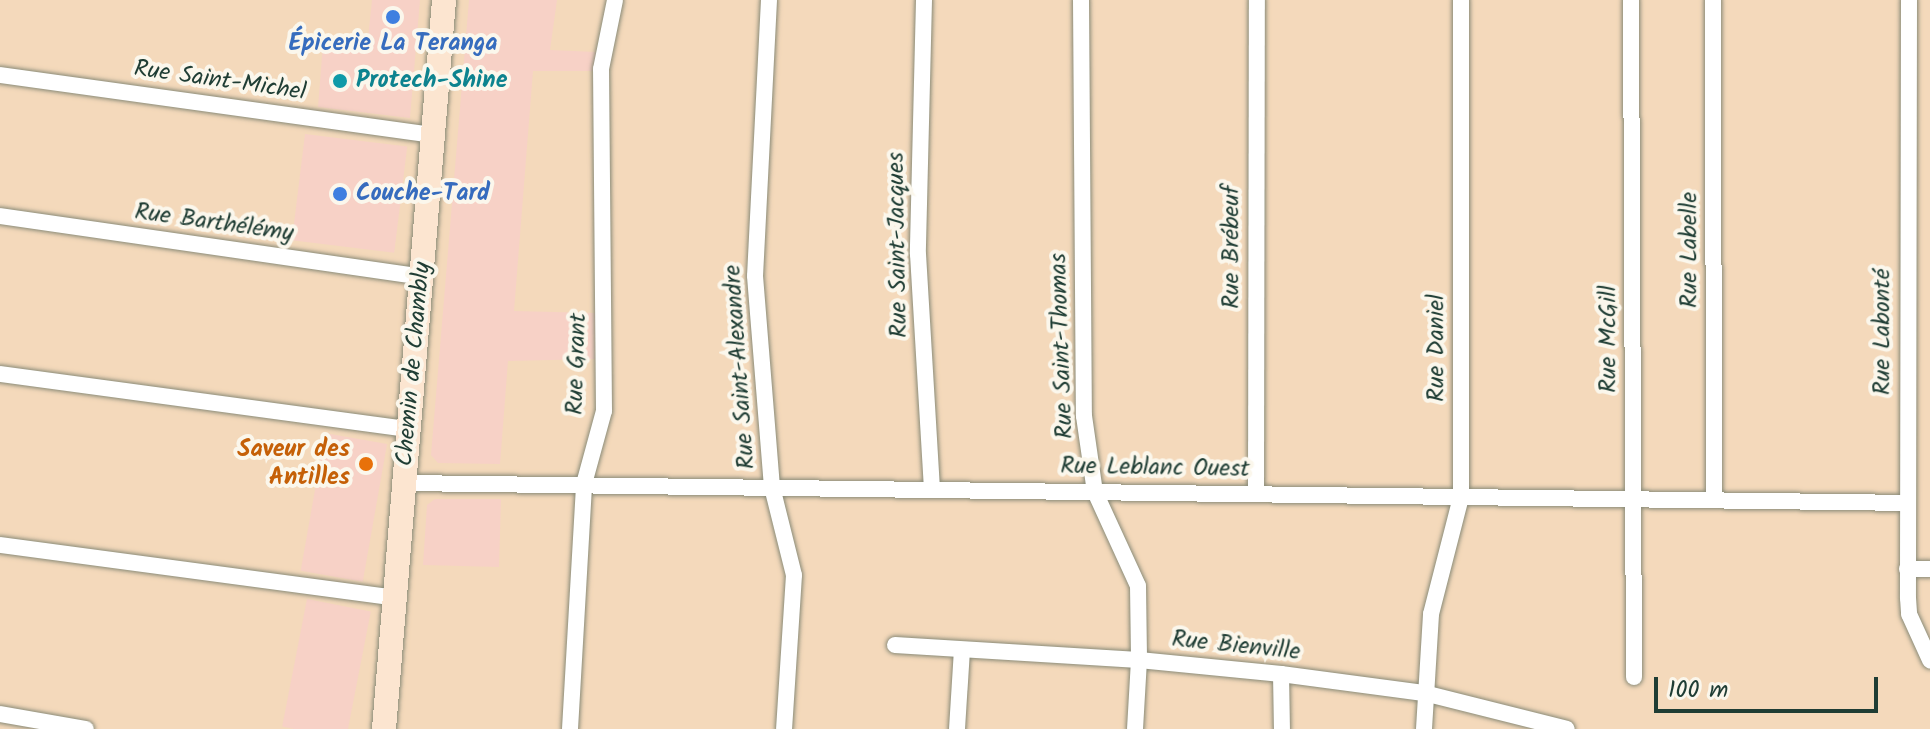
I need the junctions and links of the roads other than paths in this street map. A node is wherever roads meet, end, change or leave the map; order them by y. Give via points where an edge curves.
1 (444, 0) edge
2 (615, 0) edge
3 (769, 0) edge
4 (924, 0) edge
5 (1081, 0) edge
6 (1257, 0) edge
7 (1461, 0) edge
8 (1631, 0) edge
9 (1713, 0) edge
10 (1909, 0) edge
11 (0, 75) edge
12 (433, 135) junction
13 (0, 216) edge
14 (421, 277) junction
15 (0, 374) edge
16 (409, 429) junction
17 (404, 483) junction
18 (584, 484) junction
19 (772, 487) junction
20 (932, 489) junction
21 (1095, 492) junction
22 (1256, 494) junction
23 (1461, 497) junction
24 (1634, 499) junction
25 (1714, 500) junction
26 (1906, 503) junction
27 (0, 545) edge
28 (1907, 569) junction
29 (1930, 569) edge
30 (395, 598) junction
31 (895, 645) dead end
32 (962, 650) junction
33 (1139, 660) junction
34 (1930, 660) edge
35 (1281, 674) junction
36 (1634, 677) dead end
37 (1424, 693) junction
38 (0, 714) edge
39 (42, 725) edge
40 (86, 729) edge
41 (384, 729) edge
42 (570, 729) edge
43 (784, 729) edge
44 (957, 729) edge
45 (1135, 729) edge
46 (1282, 729) edge
47 (1424, 729) edge
48 (1567, 729) edge

1 - 12 main road, Chemin de Chambly
2 - 18 street, Rue Grant via 601,69 604,411
3 - 19 street, Rue Saint-Alexandre via 755,276
4 - 20 street, Rue Saint-Jacques via 918,254
5 - 21 street, Rue Saint-Thomas via 1084,416
6 - 22 street, Rue Brébeuf
7 - 23 street, Rue Daniel
8 - 24 street, Rue McGill
9 - 25 street, Rue Labelle
10 - 26 street, Rue Labonté
11 - 12 street, Rue Saint-Michel
12 - 14 main road, Chemin de Chambly
13 - 14 street, Rue Barthélémy
14 - 16 main road, Chemin de Chambly
15 - 16 street
16 - 17 main road, Chemin de Chambly
17 - 18 street, Rue Leblanc Ouest
17 - 30 main road, Chemin de Chambly
18 - 19 street, Rue Leblanc Ouest
18 - 42 street, Rue Grant
19 - 20 street, Rue Leblanc Ouest
19 - 43 street, Rue Saint-Alexandre via 794,575
20 - 21 street, Rue Leblanc Ouest
21 - 22 street, Rue Leblanc Ouest
21 - 33 street, Rue Saint-Thomas via 1138,586
22 - 23 street, Rue Leblanc Ouest
23 - 24 street, Rue Leblanc Ouest
23 - 37 street, Rue Daniel via 1431,614
24 - 25 street, Rue Leblanc Ouest
24 - 36 street, Rue McGill
25 - 26 street, Rue Leblanc Ouest
26 - 28 street, Rue Labonté
27 - 30 street
28 - 29 street
28 - 34 street, Rue Labonté via 1909,614
30 - 41 main road, Chemin de Chambly
31 - 32 street, Rue Bienville
32 - 33 street, Rue Bienville
32 - 44 street
33 - 35 street, Rue Bienville
33 - 45 street, Rue Saint-Thomas
35 - 37 street, Rue Bienville
35 - 46 street
37 - 47 street, Rue Daniel
37 - 48 street, Rue Bienville
38 - 39 street
39 - 40 street

